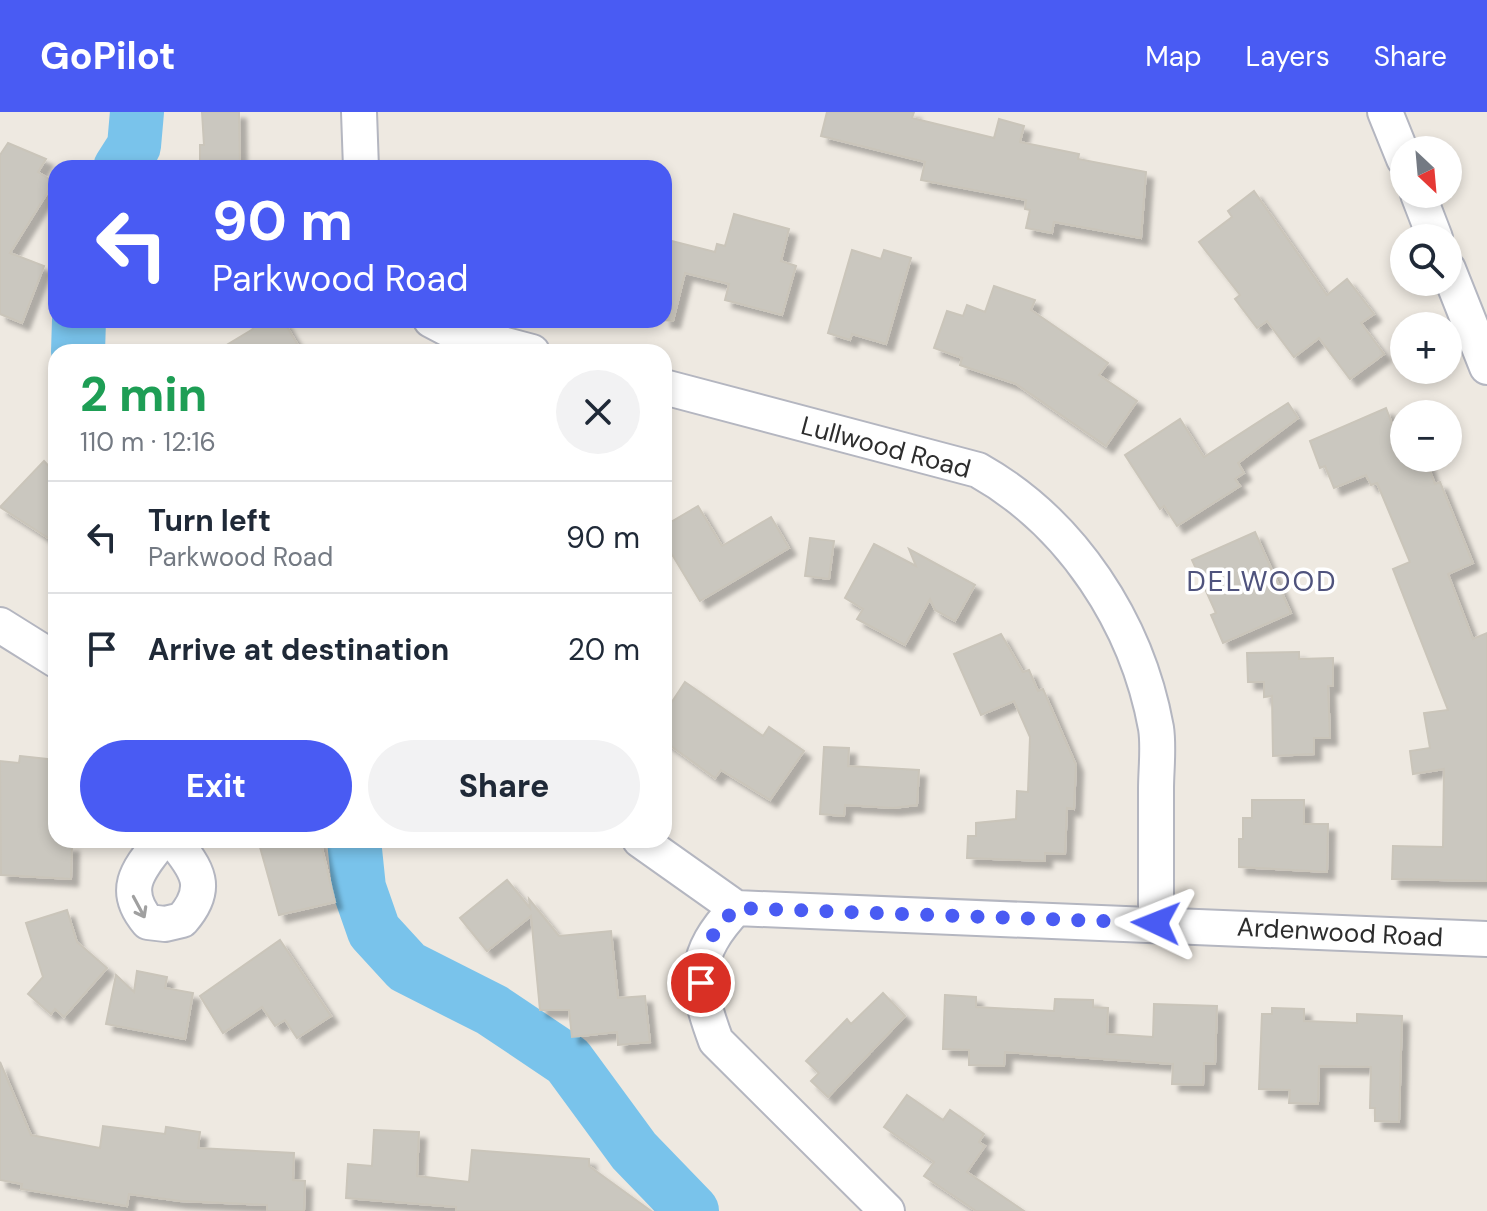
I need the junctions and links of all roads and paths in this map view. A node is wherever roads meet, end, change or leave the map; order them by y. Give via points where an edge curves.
1 (359, 112) edge
2 (1385, 112) edge
3 (1395, 136) edge
4 (361, 160) edge
5 (1459, 296) edge
6 (446, 328) edge
7 (502, 344) edge
8 (1487, 367) edge
9 (672, 389) edge
10 (0, 625) edge
11 (48, 655) edge
12 (156, 848) edge
13 (178, 848) edge
14 (651, 848) edge
15 (736, 908) junction
16 (1156, 923) junction
17 (1487, 939) edge
18 (887, 1211) edge

1 - 4 street
2 - 3 street
5 - 8 street
6 - 7 street
9 - 16 street, Lullwood Road via 978,470 1020,497 1076,551 1111,604 1138,665 1156,730
10 - 11 street
12 -> 13 street via 132,893 148,922 165,924 182,920 199,892 197,877
14 - 15 street
15 - 16 street, Ardenwood Road
15 - 18 street via 717,929 699,963 702,1004 716,1041
16 - 17 street, Ardenwood Road

